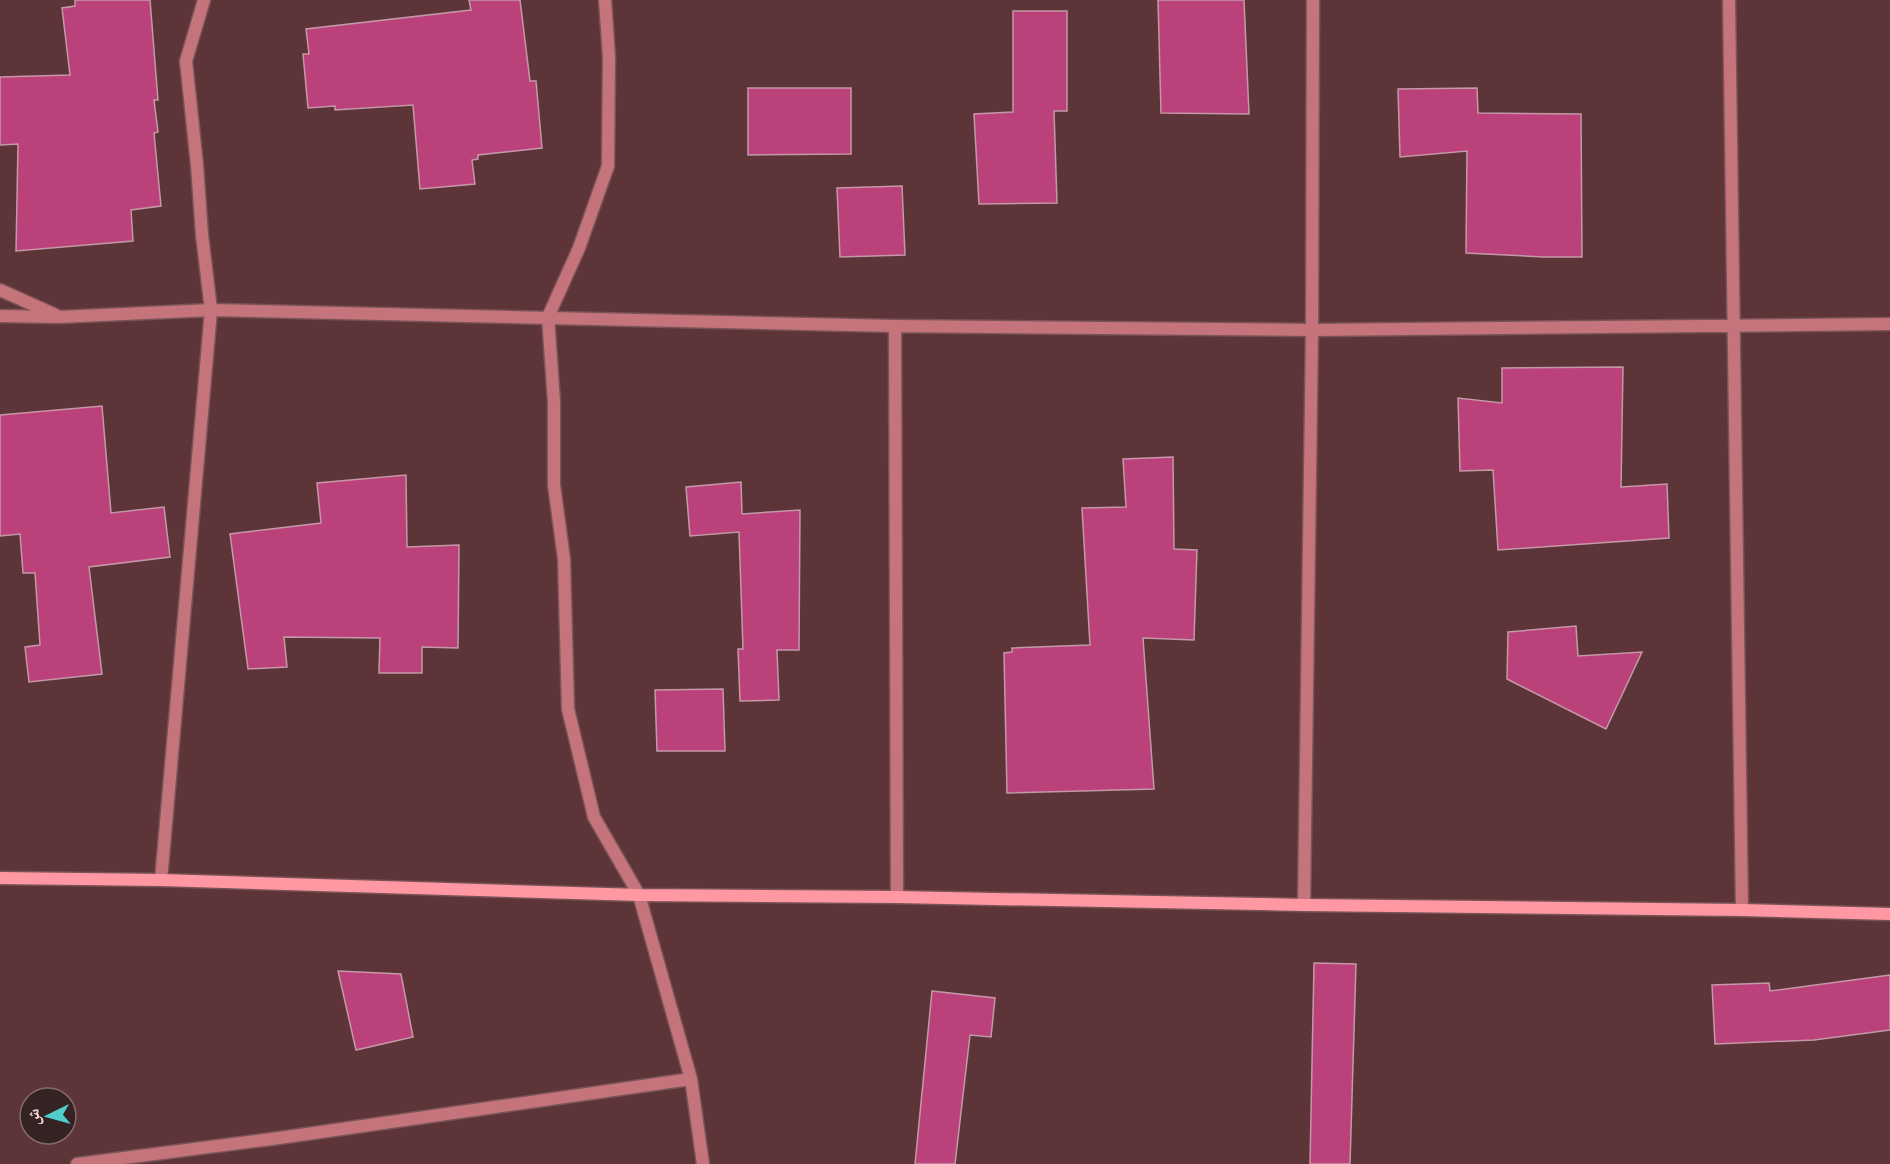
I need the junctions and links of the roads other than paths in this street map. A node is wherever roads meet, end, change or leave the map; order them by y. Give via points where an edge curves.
1 (204, 0) edge
2 (605, 0) edge
3 (1313, 0) edge
4 (1729, 0) edge
5 (0, 290) edge
6 (211, 310) junction
7 (0, 316) edge
8 (59, 317) junction
9 (548, 317) junction
10 (1734, 324) junction
11 (1890, 324) edge
12 (895, 326) junction
13 (1312, 330) junction
14 (0, 878) edge
15 (161, 880) junction
16 (639, 896) junction
17 (897, 897) junction
18 (1304, 905) junction
19 (1742, 910) junction
20 (1890, 914) edge
21 (691, 1079) junction
22 (77, 1164) edge
23 (703, 1164) edge

1 - 6 street via 186,61
2 - 9 street via 608,166 579,248
3 - 13 street
4 - 10 street
5 - 8 street
6 - 8 street
6 - 9 street
6 - 15 street
7 - 8 street
9 - 12 street
9 - 16 street via 554,485 564,559 568,710 594,817
10 - 11 street
10 - 13 street
10 - 19 street
12 - 13 street
12 - 17 street
13 - 18 street
14 - 15 street
15 - 16 street
16 - 17 street
16 - 21 street
17 - 18 street
18 - 19 street
19 - 20 street
21 - 22 street
21 - 23 street

